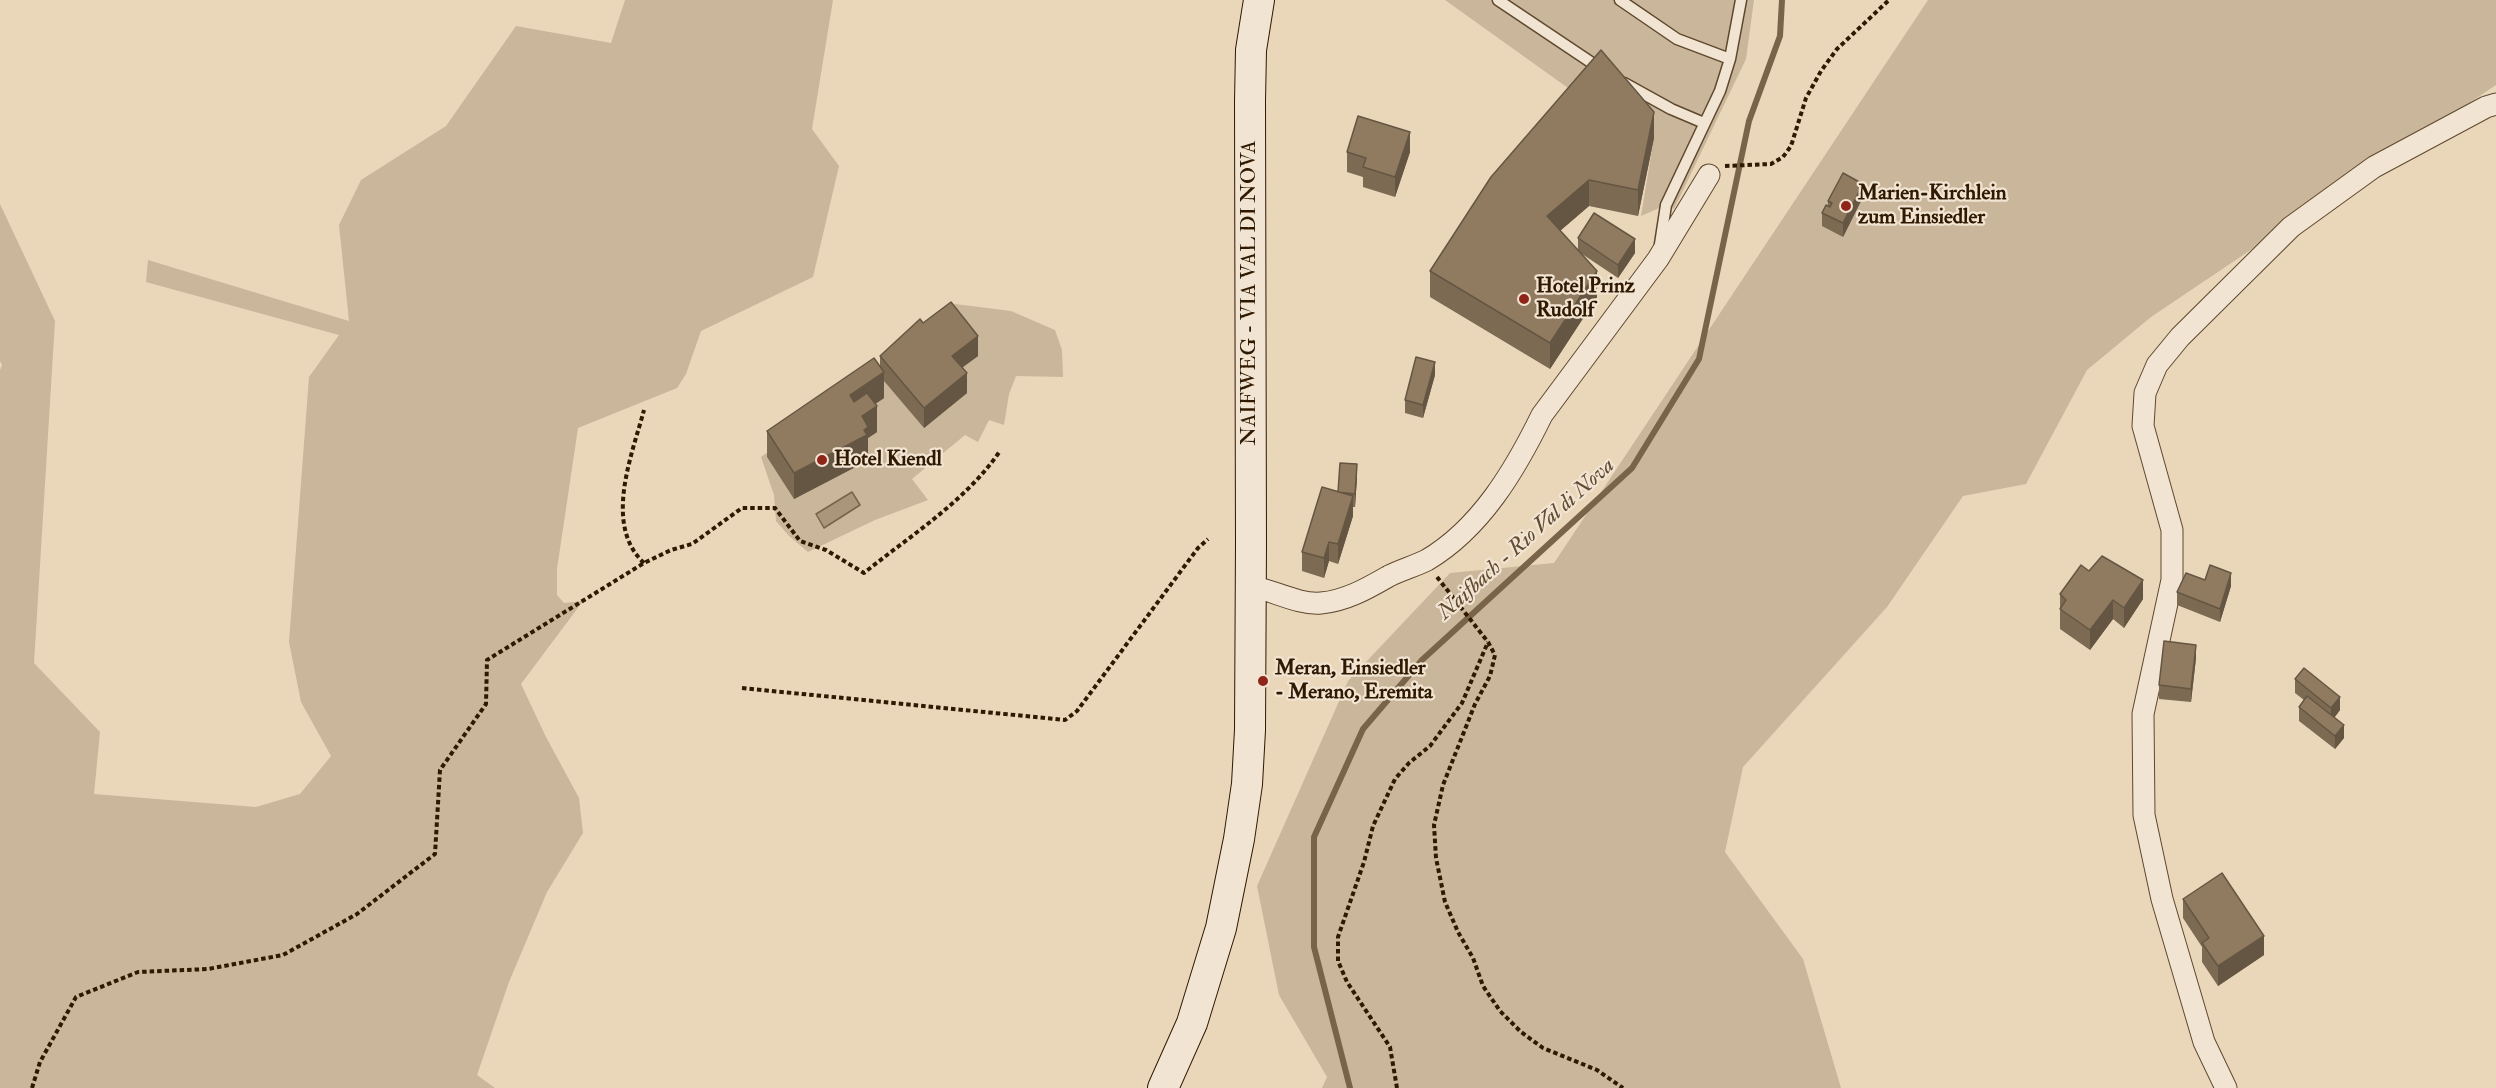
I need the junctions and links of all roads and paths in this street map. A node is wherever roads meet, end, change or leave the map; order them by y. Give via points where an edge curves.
1 (1259, 0) edge
2 (1498, 0) edge
3 (1620, 0) edge
4 (1741, 0) edge
5 (1889, 0) edge
6 (1730, 59) junction
7 (1608, 73) edge
8 (1617, 80) edge
9 (2496, 104) edge
10 (1704, 123) junction
11 (1717, 170) joint
12 (1658, 259) junction
13 (644, 410) dead end
14 (1000, 451) dead end
15 (1208, 539) dead end
16 (644, 563) junction
17 (1250, 586) junction
18 (1445, 590) dead end
19 (1488, 642) junction
20 (742, 688) dead end
21 (32, 1088) edge
22 (1163, 1088) edge
23 (1397, 1088) edge
24 (1623, 1088) edge
25 (2226, 1088) edge

1 - 17 main road, NAIFWEG - VIA VAL DI NOVA via 1251,50 1250,101
2 - 7 lane
3 - 6 lane via 1669,35
4 - 6 lane
5 - 11 path via 1836,49 1821,70 1784,157 1771,164
6 - 10 lane
8 - 10 lane
9 - 25 street via 2374,167 2291,227 2180,337 2157,365 2145,393 2143,426 2172,530 2172,580 2144,714 2144,815 2162,899 2204,1042
10 - 12 lane via 1666,205
11 - 12 street
12 - 17 street via 1542,415 1493,499 1465,531 1426,560 1335,601 1319,604
13 - 16 path via 623,489 624,526 634,553
14 - 16 path via 960,496 864,573 826,550 800,541 775,508 742,507 692,544
15 - 20 path via 1077,711 1065,720
16 - 21 path via 487,660 486,704 440,770 435,854 357,914 283,955 208,969 138,972 76,997 40,1062
17 - 22 main road, NAIFWEG - VIA VAL DI NOVA via 1250,730 1239,839 1221,928 1192,1023
18 - 19 path
19 - 23 path via 1462,703 1430,746 1395,779 1373,826 1338,937 1338,961 1347,982 1390,1047
19 - 24 path via 1495,655 1490,676 1443,785 1434,825 1445,902 1483,986 1500,1011 1543,1048 1597,1070

